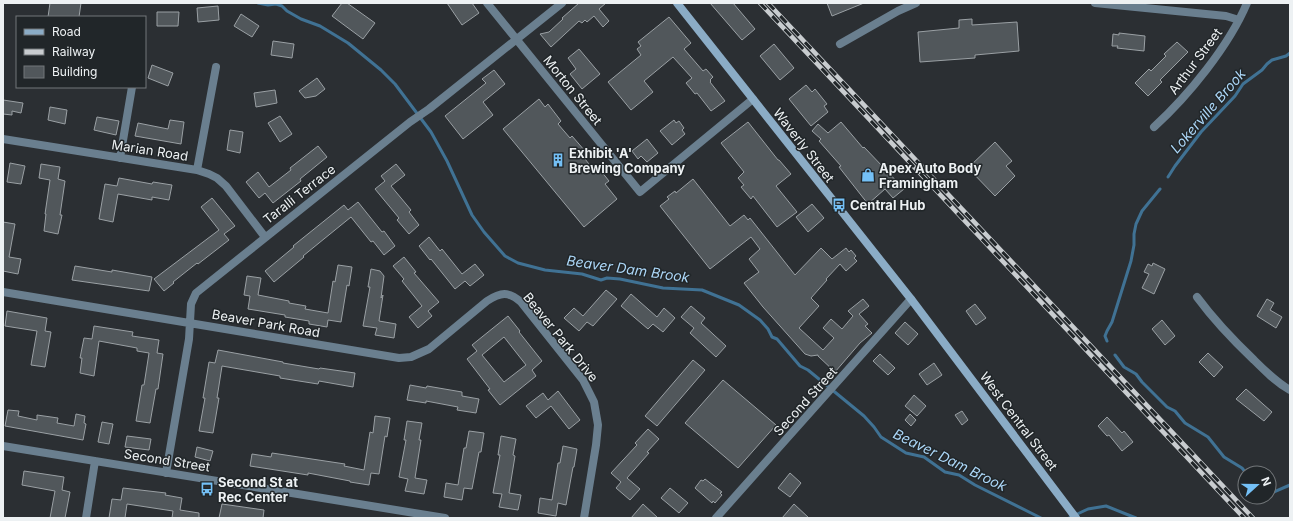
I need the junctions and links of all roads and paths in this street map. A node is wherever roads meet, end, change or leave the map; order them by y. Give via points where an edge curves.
1 (487, 3) edge
2 (562, 3) edge
3 (677, 3) edge
4 (916, 3) edge
5 (1095, 3) edge
6 (1247, 3) edge
7 (1239, 20) junction
8 (516, 40) junction
9 (840, 44) dead end
10 (216, 67) dead end
11 (132, 88) edge
12 (753, 99) junction
13 (1154, 127) dead end
14 (3, 139) edge
15 (120, 158) junction
16 (197, 170) junction
17 (265, 237) junction
18 (3, 292) edge
19 (505, 294) joint
20 (1197, 297) dead end
21 (911, 299) junction
22 (189, 323) junction
23 (942, 339) joint
24 (1290, 390) edge
25 (3, 446) edge
26 (95, 461) junction
27 (166, 473) junction
28 (426, 516) edge
29 (86, 518) edge
30 (445, 518) edge
31 (584, 518) edge
32 (716, 518) edge
33 (1076, 518) edge

1 - 8 street, Morton Street
2 - 8 street, Taralli Terrace
3 - 12 main road, Waverly Street
4 - 9 street
5 - 7 street via 1226,16
6 - 7 street, Arthur Street
7 - 13 street, Arthur Street via 1207,69
8 - 12 street, Morton Street via 640,192
8 - 17 street, Taralli Terrace
10 - 16 street
11 - 15 street
12 - 21 main road, Waverly Street
14 - 15 street, Marian Road
15 - 16 street, Marian Road
16 - 17 street, Marian Road via 213,176 226,186
17 - 22 street, Taralli Terrace via 196,293 191,304
18 - 22 street, Beaver Park Road
19 - 22 street, Beaver Park Road via 496,295 429,349 410,357 399,358
19 - 31 street, Beaver Park Drive via 514,296 521,302 583,380 594,402 598,425
20 - 24 street via 1233,339 1266,372
21 - 23 main road, Waverly Street
21 - 32 street, Second Street
22 - 27 street, Taralli Terrace via 189,339
23 - 33 main road, West Central Street
25 - 26 street, Second Street
26 - 27 street, Second Street
26 - 29 street
27 - 28 street, Second Street
28 - 30 street, Second Street

